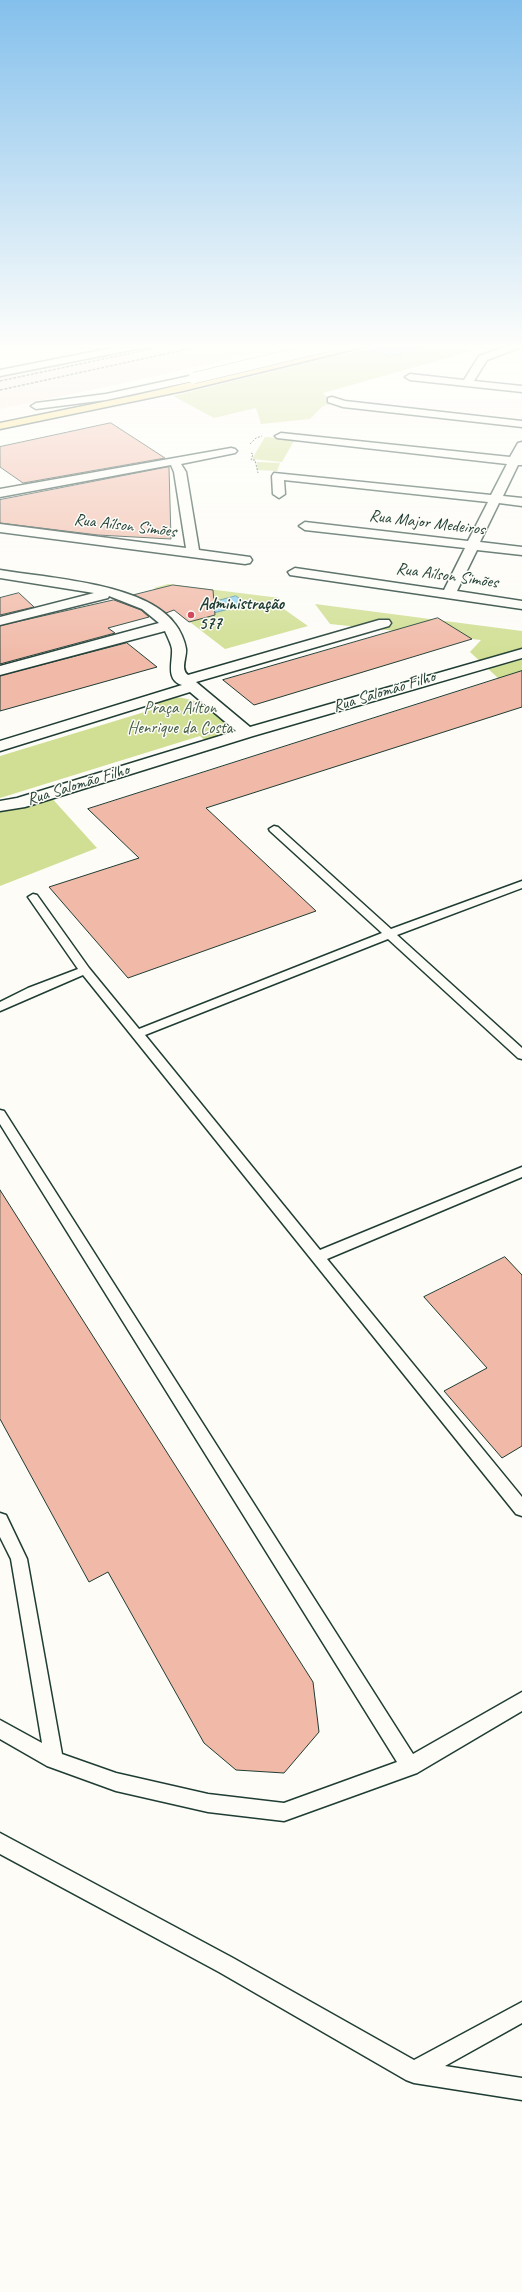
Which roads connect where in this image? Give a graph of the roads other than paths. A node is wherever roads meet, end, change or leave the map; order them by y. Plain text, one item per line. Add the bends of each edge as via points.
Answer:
1 (231, 451) road end
2 (417, 451) edge
3 (521, 451) edge
4 (174, 461) junction
5 (518, 462) edge
6 (2, 491) edge
7 (279, 494) dead end
8 (496, 500) junction
9 (522, 502) edge
10 (305, 526) dead end
11 (0, 528) edge
12 (475, 545) junction
13 (522, 551) edge
14 (193, 553) junction
15 (245, 560) dead end
16 (295, 572) dead end
17 (1, 575) edge
18 (112, 592) junction
19 (448, 595) junction
20 (522, 605) edge
21 (0, 621) edge
22 (384, 623) dead end
23 (169, 625) junction
24 (522, 653) edge
25 (0, 671) edge
26 (187, 684) junction
27 (247, 733) junction
28 (0, 746) edge
29 (0, 806) edge
30 (274, 829) dead end
31 (522, 884) edge
32 (34, 897) dead end
33 (389, 934) junction
34 (85, 970) junction
35 (0, 1007) edge
36 (137, 1034) junction
37 (522, 1056) edge
38 (0, 1114) edge
39 (522, 1172) edge
40 (318, 1257) junction
41 (522, 1509) edge
42 (0, 1520) edge
43 (522, 1701) edge
44 (0, 1729) edge
45 (54, 1760) junction
46 (410, 1766) junction
47 (0, 1843) edge
48 (522, 2012) edge
49 (414, 2072) junction
50 (522, 2089) edge

1 - 4 street
2 - 5 street
3 - 5 street
4 - 6 street
4 - 14 street via 180,472
5 - 8 street
7 - 8 street via 278,476
8 - 9 street
8 - 12 street
10 - 12 street, Rua Major Medeiros
11 - 14 street, Rua Aílson Simões
12 - 13 street, Rua Major Medeiros
12 - 19 street
14 - 15 street, Rua Aílson Simões
16 - 19 street, Rua Aílson Simões
17 - 18 street
18 - 21 street
18 - 23 street via 147,606
19 - 20 street, Rua Aílson Simões
22 - 26 street
23 - 25 street
23 - 26 street via 179,649 177,669
24 - 27 street, Rua Salomão Filho
26 - 27 street
26 - 28 street
27 - 29 street, Rua Salomão Filho via 19,803
30 - 33 lane
31 - 33 lane
32 - 34 lane
33 - 36 lane
33 - 37 lane
34 - 35 lane
34 - 36 lane
36 - 40 lane
38 - 46 lane
39 - 40 lane
40 - 41 lane
42 - 45 lane via 19,1559
43 - 46 lane
44 - 45 lane
45 - 46 lane via 116,1782 208,1803 284,1812
47 - 49 lane via 226,1965
48 - 49 lane
49 - 50 lane

